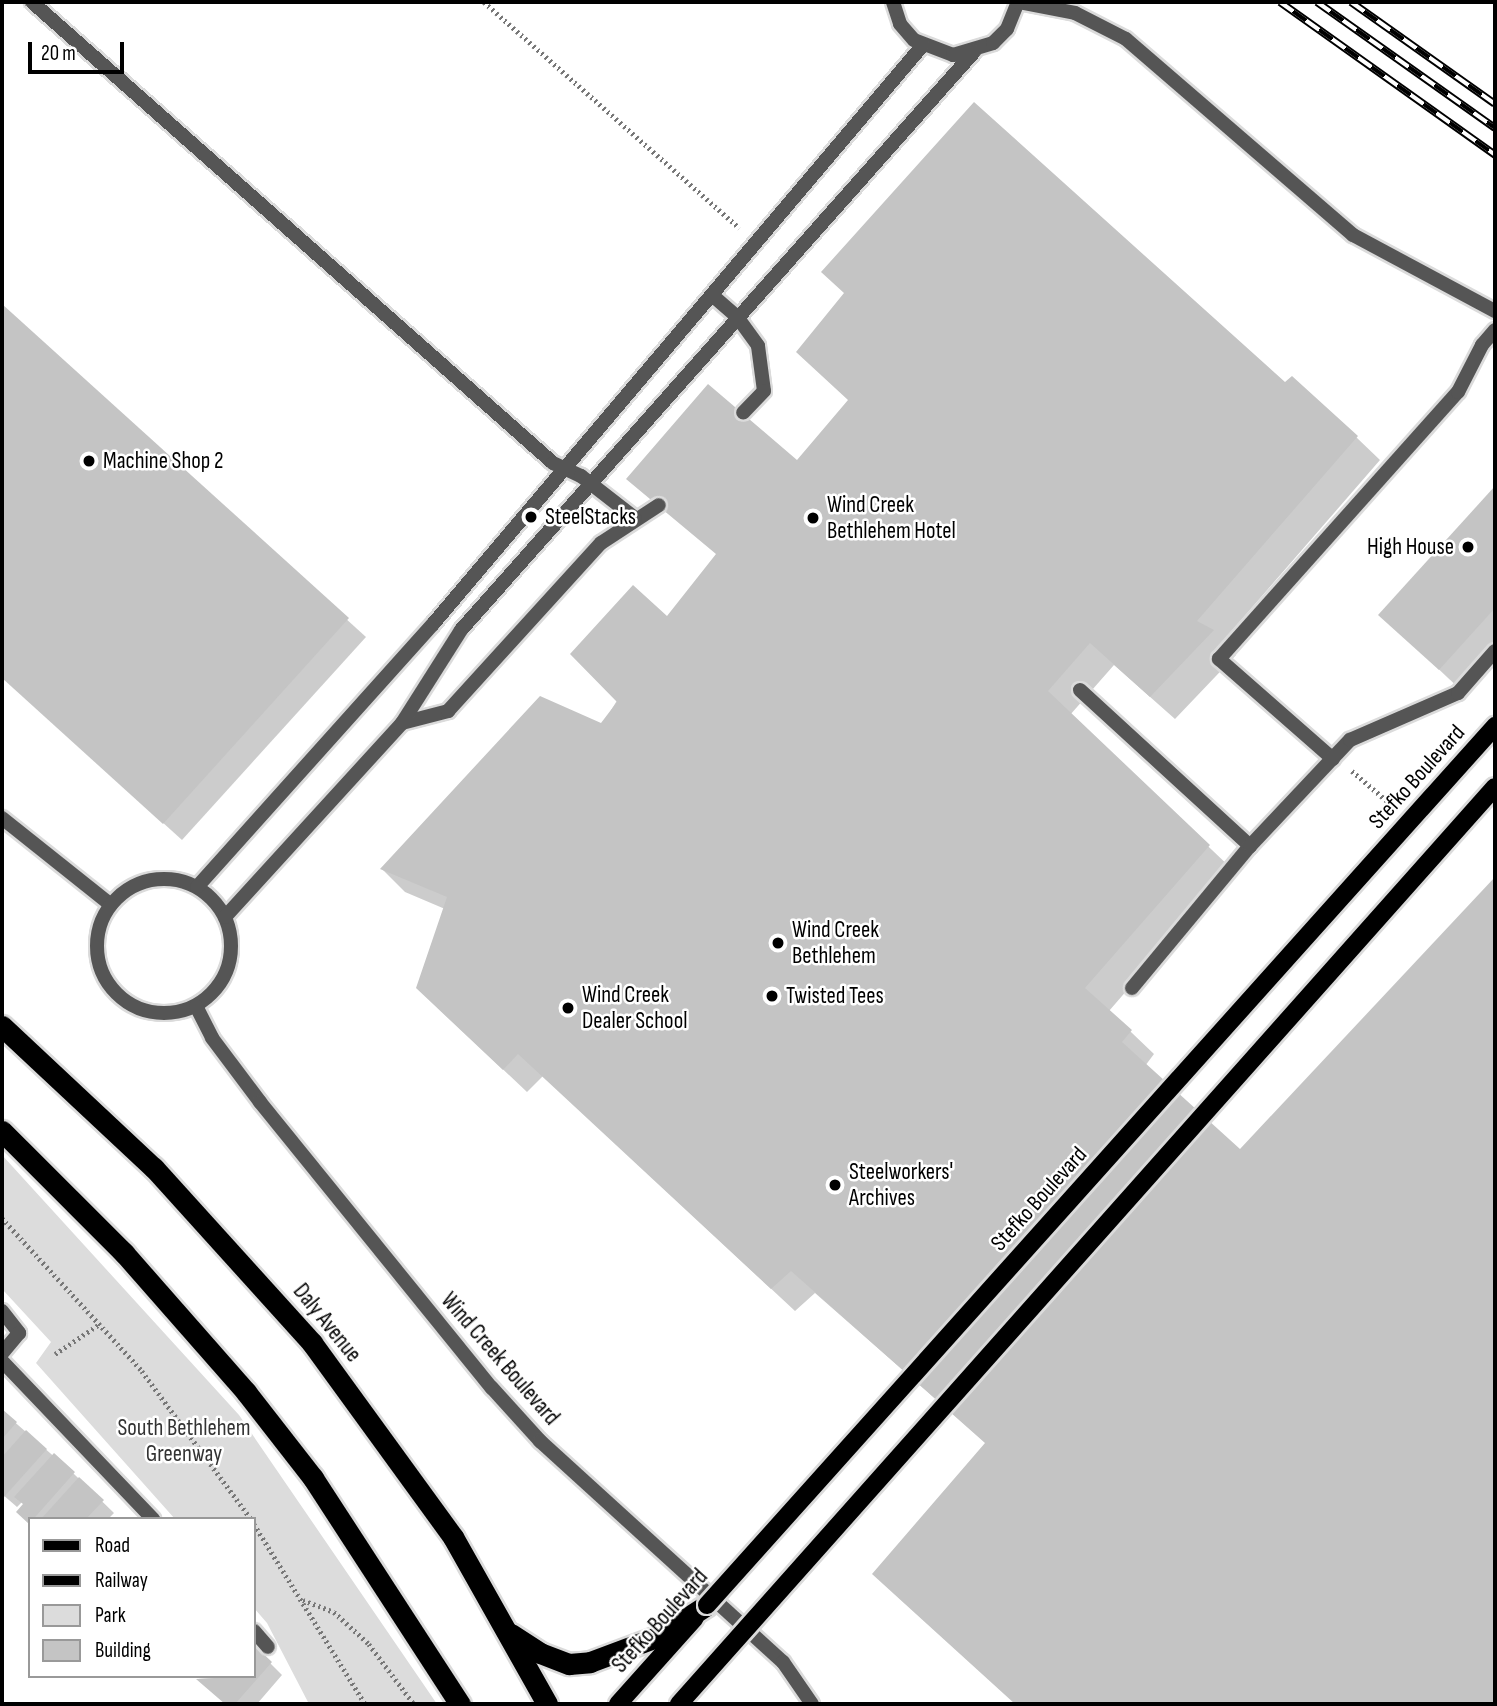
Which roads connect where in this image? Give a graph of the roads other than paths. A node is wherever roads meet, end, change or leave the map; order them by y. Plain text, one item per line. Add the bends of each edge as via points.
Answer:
1 (32, 2) edge
2 (893, 2) edge
3 (1018, 2) edge
4 (923, 45) junction
5 (974, 52) junction
6 (712, 295) junction
7 (1495, 311) edge
8 (738, 318) junction
9 (1495, 330) edge
10 (743, 413) dead end
11 (564, 468) junction
12 (591, 484) junction
13 (659, 505) dead end
14 (635, 518) junction
15 (1495, 651) edge
16 (1080, 690) dead end
17 (402, 723) junction
18 (1495, 726) edge
19 (1332, 760) junction
20 (1495, 787) edge
21 (2, 818) edge
22 (1250, 846) junction
23 (197, 887) junction
24 (111, 905) junction
25 (225, 918) junction
26 (1132, 988) dead end
27 (196, 1006) junction
28 (2, 1026) edge
29 (2, 1131) edge
30 (2, 1311) edge
31 (2, 1353) edge
32 (2, 1361) edge
33 (151, 1517) edge
34 (708, 1605) junction
35 (506, 1631) junction
36 (256, 1633) edge
37 (268, 1647) dead end
38 (619, 1703) edge
39 (460, 1704) edge
40 (547, 1704) edge
41 (679, 1704) edge
42 (812, 1704) edge

1 - 11 street via 338,276
2 - 4 street via 900,24
3 - 5 street via 1007,29
3 - 7 street via 1075,13 1126,39 1353,234
4 - 5 street via 953,55
4 - 6 street
5 - 8 street
6 - 8 street
6 - 11 street
8 - 10 street via 758,346 764,391
8 - 12 street
9 - 19 street via 1482,345 1458,393 1219,659
11 - 12 street
11 - 23 street via 433,624
12 - 14 street
12 - 17 street via 461,630
13 - 14 street
14 - 17 street via 601,543 448,711
15 - 19 street via 1458,693 1350,740
16 - 22 street
17 - 25 street
18 - 34 main road, Stefko Boulevard, bridge
19 - 22 street
20 - 41 main road, bridge
21 - 24 street
22 - 26 street
23 - 24 street via 160,879 124,892
23 - 25 street
24 - 27 street via 101,923 99,962 120,996 156,1013
25 - 27 street via 231,937 224,977
27 - 42 street, Wind Creek Boulevard via 212,1038 260,1102 492,1388 540,1441 783,1662
28 - 35 highway, Daly Avenue via 154,1168 312,1343 453,1537
29 - 39 highway via 124,1253 246,1392 328,1499
30 - 31 street via 19,1333
32 - 33 street
34 - 35 highway via 657,1637 590,1662 569,1664 540,1653
34 - 38 main road, Stefko Boulevard
35 - 40 highway, Daly Avenue
36 - 37 street

